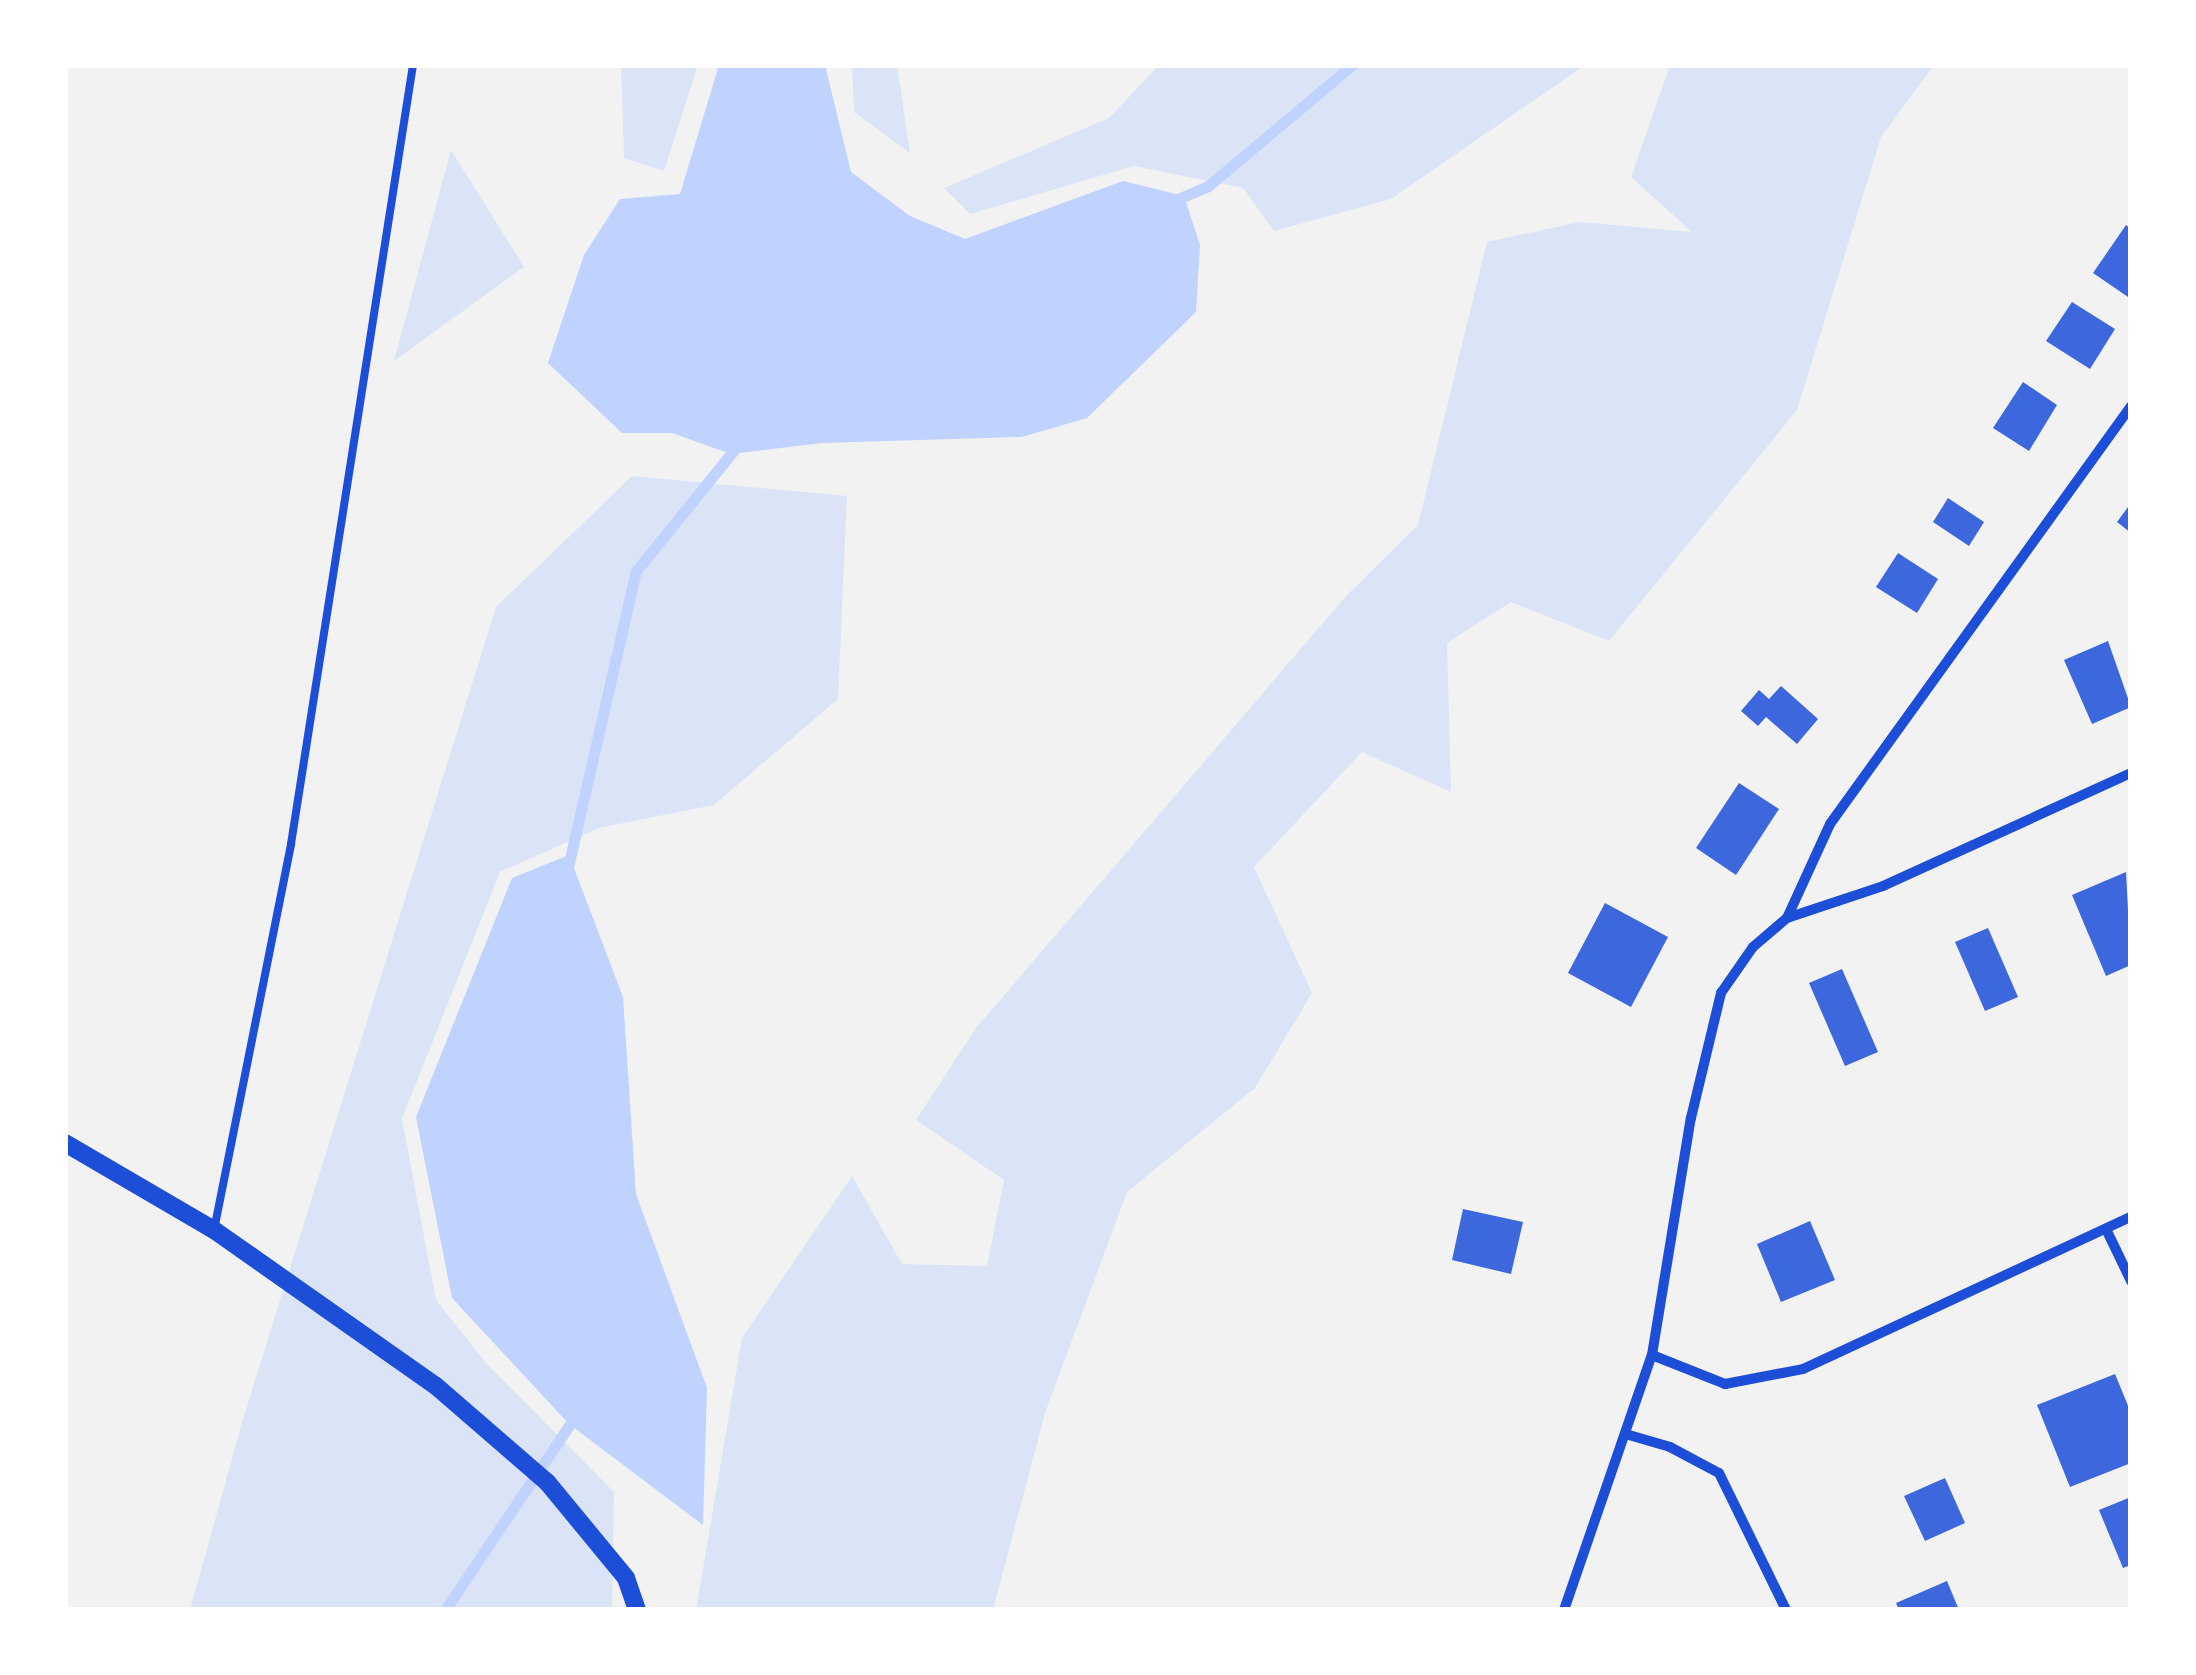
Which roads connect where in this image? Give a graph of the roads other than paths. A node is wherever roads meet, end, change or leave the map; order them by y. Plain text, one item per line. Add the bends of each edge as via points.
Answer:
1 (413, 65) edge
2 (2131, 406) edge
3 (2131, 773) edge
4 (1787, 918) junction
5 (65, 1143) edge
6 (2131, 1217) edge
7 (2106, 1229) junction
8 (214, 1230) junction
9 (2131, 1280) edge
10 (1652, 1355) junction
11 (1630, 1435) junction
12 (637, 1610) edge
13 (1564, 1610) edge
14 (1786, 1610) edge

1 - 8 lane via 291,844
2 - 4 street via 1830,824
3 - 4 street via 1883,886
4 - 10 street via 1753,947 1721,994 1691,1118
5 - 8 street
6 - 7 street
7 - 9 street
7 - 10 street via 1803,1369 1726,1384
8 - 12 street via 436,1386 547,1482 626,1578
10 - 11 street
11 - 13 street
11 - 14 street via 1719,1473

